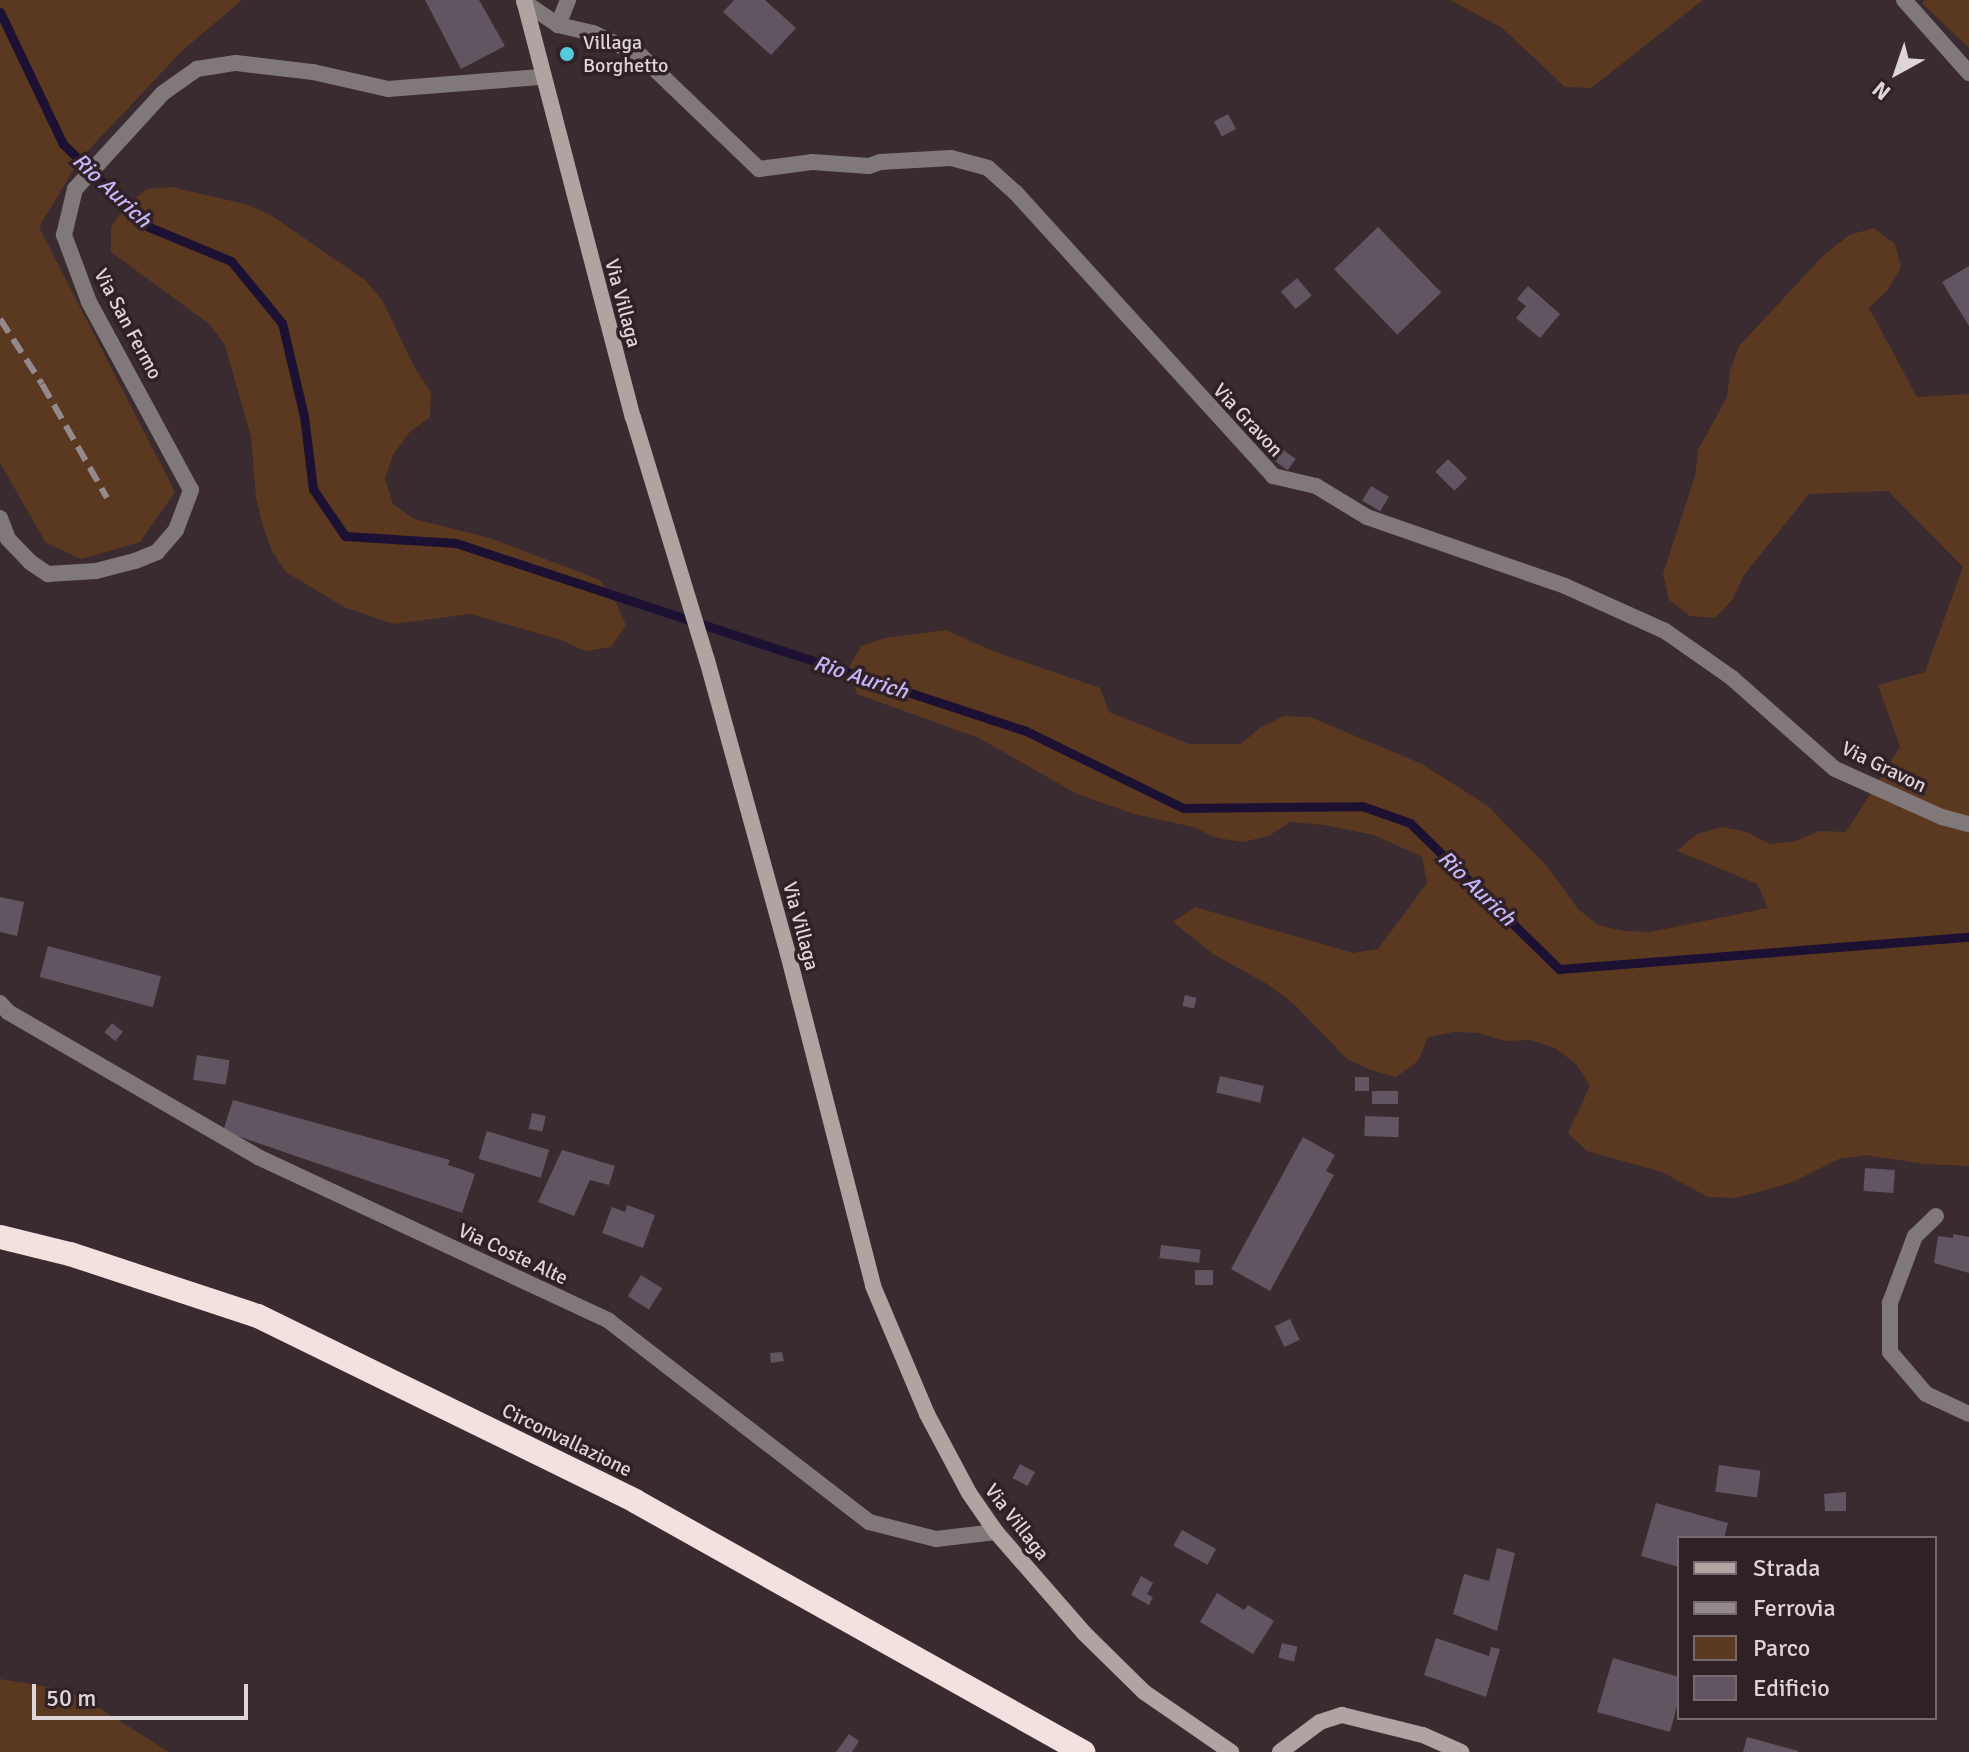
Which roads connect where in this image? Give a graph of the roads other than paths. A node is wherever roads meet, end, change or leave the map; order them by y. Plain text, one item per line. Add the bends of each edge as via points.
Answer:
1 (568, 0) edge
2 (1904, 0) edge
3 (524, 1) edge
4 (558, 25) junction
5 (1969, 73) edge
6 (541, 77) junction
7 (0, 518) edge
8 (1969, 824) edge
9 (0, 1003) edge
10 (1936, 1216) dead end
11 (0, 1237) edge
12 (1969, 1414) edge
13 (996, 1532) junction
14 (1083, 1752) edge
15 (1231, 1752) edge
16 (1280, 1752) edge
17 (1461, 1752) edge

1 - 4 street
2 - 5 street
3 - 4 street, Via Gravon
3 - 6 street, Via Villaga
4 - 8 street, Via Gravon via 593,33 640,55 759,169 951,158 988,168 1273,476 1316,486 1367,517 1565,586 1665,631 1732,678 1835,769
6 - 7 street, Via San Fermo via 388,89 313,72 236,63 197,69 163,93 75,189 64,235 89,302 191,490 176,530 157,552 96,571 48,574 8,539
6 - 13 street, Via Villaga via 788,954 873,1286 927,1414
9 - 13 street, Via Coste Alte via 258,1157 609,1321 869,1522 936,1539
10 - 12 street via 1915,1236 1890,1303 1890,1352 1926,1394
11 - 14 highway, Circonvallazione via 70,1254 258,1316 635,1501
13 - 15 street, Via Villaga via 1144,1692
16 - 17 street via 1320,1722 1342,1715 1423,1735

